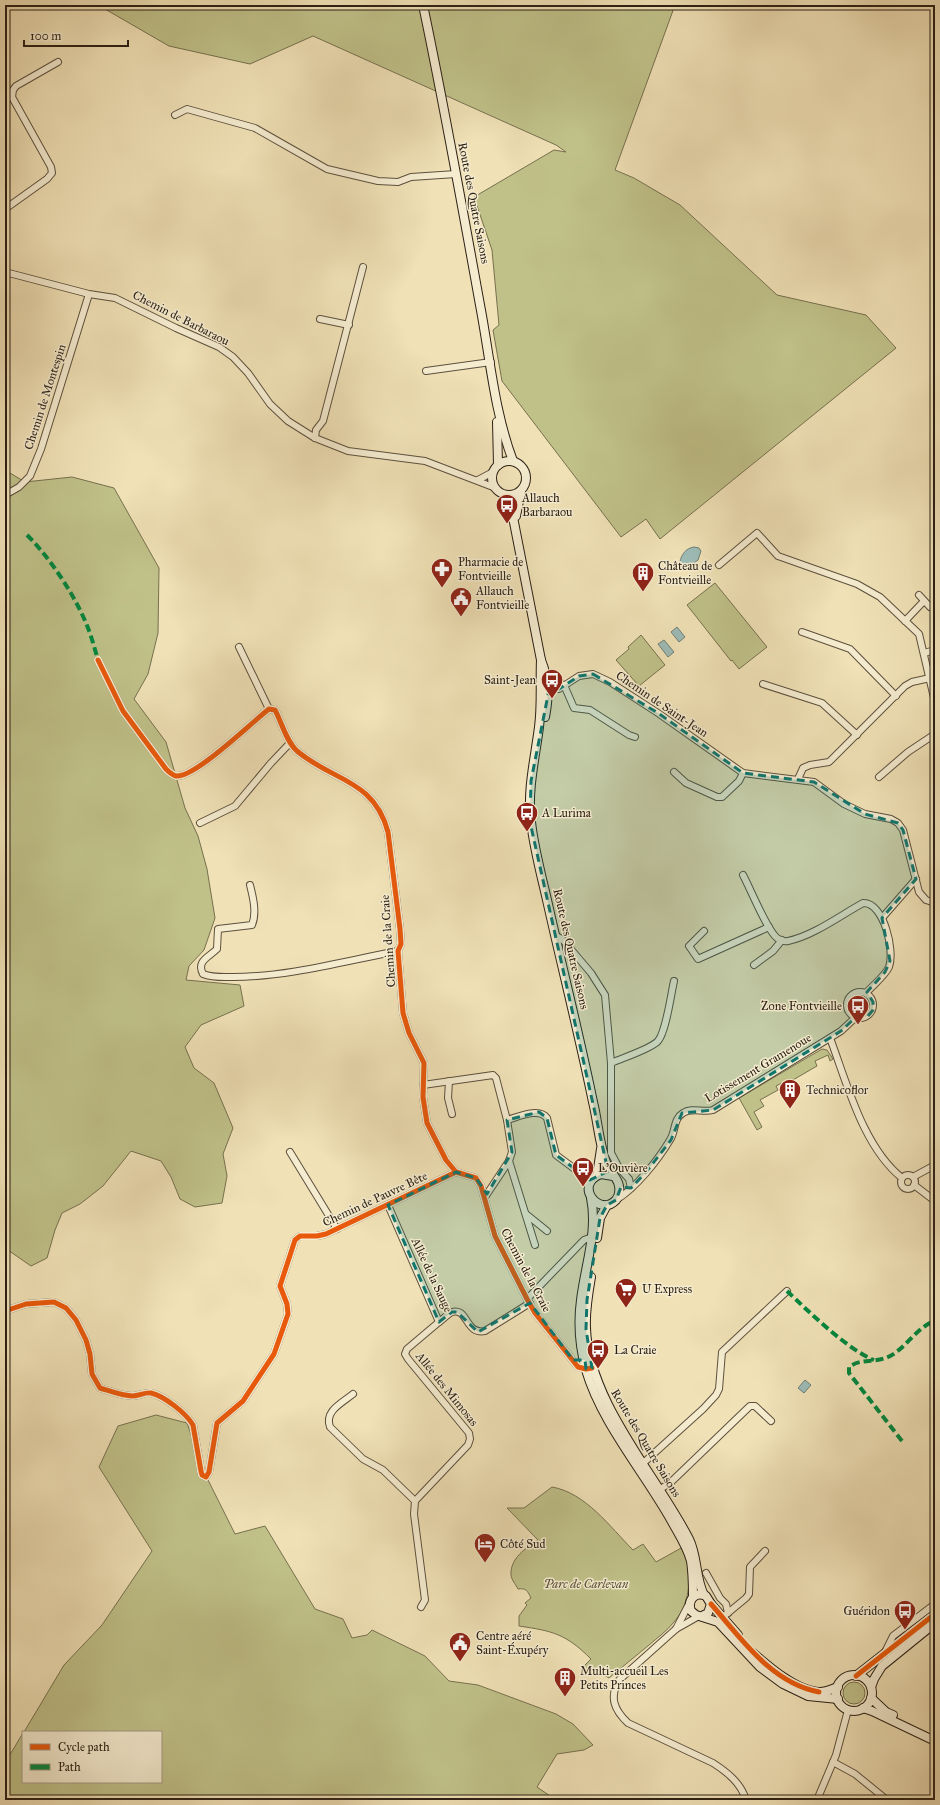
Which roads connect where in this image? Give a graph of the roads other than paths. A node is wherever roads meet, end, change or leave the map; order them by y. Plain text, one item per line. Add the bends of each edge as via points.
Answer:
1 (423, 5) edge
2 (58, 62) dead end
3 (175, 115) dead end
4 (456, 174) junction
5 (5, 208) edge
6 (363, 267) dead end
7 (5, 272) edge
8 (89, 294) junction
9 (320, 318) dead end
10 (349, 325) junction
11 (491, 362) junction
12 (426, 371) dead end
13 (497, 406) junction
14 (314, 438) junction
15 (513, 461) junction
16 (495, 468) junction
17 (478, 480) junction
18 (493, 487) junction
19 (521, 491) junction
20 (5, 495) edge
21 (507, 496) junction
22 (516, 525) junction
23 (719, 565) dead end
24 (919, 595) dead end
25 (924, 601) junction
26 (930, 607) dead end
27 (905, 621) junction
28 (802, 632) dead end
29 (239, 647) dead end
30 (935, 650) edge
31 (924, 653) junction
32 (98, 660) dead end
33 (930, 678) junction
34 (763, 684) dead end
35 (564, 685) junction
36 (545, 686) junction
37 (896, 696) junction
38 (935, 702) edge
39 (269, 709) junction
40 (935, 734) edge
41 (857, 735) junction
42 (635, 737) dead end
43 (290, 743) junction
44 (674, 772) dead end
45 (743, 773) junction
46 (879, 777) dead end
47 (798, 779) junction
48 (200, 823) dead end
49 (743, 875) dead end
50 (916, 879) junction
51 (250, 885) dead end
52 (935, 903) edge
53 (882, 918) junction
54 (769, 927) junction
55 (704, 931) dead end
56 (555, 935) junction
57 (782, 940) junction
58 (398, 951) junction
59 (754, 965) dead end
60 (674, 981) dead end
61 (866, 993) junction
62 (856, 1017) junction
63 (830, 1038) junction
64 (611, 1063) junction
65 (449, 1081) junction
66 (423, 1085) junction
67 (452, 1114) dead end
68 (507, 1120) junction
69 (602, 1144) junction
70 (290, 1152) dead end
71 (509, 1161) junction
72 (935, 1165) edge
73 (456, 1172) junction
74 (613, 1176) junction
75 (913, 1177) junction
76 (594, 1178) junction
77 (902, 1178) junction
78 (619, 1185) junction
79 (914, 1185) junction
80 (631, 1188) junction
81 (485, 1197) junction
82 (591, 1198) junction
83 (616, 1200) junction
84 (935, 1201) edge
85 (388, 1205) junction
86 (607, 1205) junction
87 (526, 1214) junction
88 (337, 1229) junction
89 (547, 1231) dead end
90 (592, 1239) junction
91 (535, 1245) dead end
92 (787, 1291) dead end
93 (528, 1301) junction
94 (5, 1311) edge
95 (439, 1322) junction
96 (584, 1358) junction
97 (572, 1360) junction
98 (589, 1368) junction
99 (353, 1394) dead end
100 (771, 1421) dead end
101 (641, 1465) junction
102 (658, 1490) junction
103 (415, 1501) junction
104 (765, 1552) dead end
105 (706, 1573) dead end
106 (704, 1595) junction
107 (691, 1601) junction
108 (711, 1604) junction
109 (935, 1604) edge
110 (421, 1607) dead end
111 (935, 1614) edge
112 (725, 1615) junction
113 (701, 1616) junction
114 (935, 1623) edge
115 (676, 1629) junction
116 (885, 1652) junction
117 (856, 1676) junction
118 (838, 1687) junction
119 (871, 1687) junction
120 (871, 1698) junction
121 (838, 1699) junction
122 (863, 1708) junction
123 (848, 1710) junction
124 (935, 1735) edge
125 (935, 1741) edge
126 (833, 1762) junction
127 (746, 1800) edge
128 (817, 1800) edge
129 (886, 1800) edge

1 - 4 main road, Route des Quatre Saisons
2 - 5 street via 13,90 12,97 52,173
3 - 4 street via 188,109 255,128 328,169 378,181 398,182 411,177
4 - 11 main road, Route des Quatre Saisons
6 - 10 street
7 - 8 street, Chemin de Barbaraou
8 - 14 street, Chemin de Barbaraou via 124,301 219,347 248,373 270,404 288,421
8 - 20 street, Chemin de Montespin via 41,449 30,476 19,487
9 - 10 street
10 - 14 street via 323,421
11 - 12 street
11 - 13 main road, Route des Quatre Saisons
13 - 15 main road, Route des Quatre Saisons via 503,434
13 - 16 main road, Route des Quatre Saisons
14 - 17 street, Chemin de Barbaraou via 355,453 425,461
15 - 16 main road via 507,461
15 - 19 main road, Route des Quatre Saisons via 521,466 526,476
16 - 17 street
16 - 18 main road, Route des Quatre Saisons
17 - 18 street, Chemin de Barbaraou
18 - 21 main road
19 - 21 main road
19 - 22 main road, Route des Quatre Saisons
21 - 22 main road, Route des Quatre Saisons
22 - 36 main road, Route des Quatre Saisons
23 - 27 street via 757,533 778,556 857,584 880,597
24 - 25 street
25 - 26 street
25 - 27 street
27 - 31 street via 919,634
28 - 37 street via 850,649
29 - 39 street
30 - 31 street
31 - 33 street
32 - 39 street via 123,711 166,770 174,776 181,776 206,762
33 - 37 street via 912,682
33 - 38 street
34 - 41 street via 822,703
35 - 36 street, Chemin de Saint-Jean via 559,689
35 - 42 street via 574,708 590,710
35 - 45 street, Chemin de Saint-Jean via 586,674 598,676 658,713
36 - 56 main road, Route des Quatre Saisons via 531,781 530,822
37 - 41 street
39 - 43 street, Chemin de la Craie via 275,710
40 - 46 street via 908,752
41 - 47 street via 829,762 804,768
43 - 48 street via 235,806
43 - 58 street, Chemin de la Craie via 311,761 361,789 371,797 384,818 400,929 401,944
44 - 45 street via 686,784 717,797 722,797 739,781
45 - 47 street
47 - 50 street via 814,782 844,804 865,814 891,819 898,824 903,830
49 - 54 street
50 - 52 street via 921,896
50 - 53 street
51 - 58 street via 254,903 252,925 218,929 216,949 201,963 200,970 203,974 210,977 274,975
53 - 57 street via 871,905 863,903 813,931 787,941
53 - 61 street via 889,941 890,961 885,972
54 - 55 street via 698,959 689,946
54 - 57 street via 775,937
56 - 64 street via 563,940 592,973 605,995
56 - 69 main road, Route des Quatre Saisons
57 - 59 street via 773,951
58 - 66 street, Chemin de la Craie via 403,1014 424,1063
60 - 64 street via 660,1040
61 - 62 street, Lotissement Gramenoue via 872,998 873,1010 868,1016
61 - 62 street via 858,992 848,1000 847,1008
62 - 63 street, Lotissement Gramenoue
63 - 77 street via 864,1128 876,1151
63 - 80 street, Lotissement Gramenoue via 713,1110 687,1110 682,1113 670,1140
64 - 80 street via 611,1152 619,1168 629,1179
65 - 66 street
65 - 67 street via 448,1098
65 - 68 street via 493,1075
66 - 73 street, Chemin de la Craie via 427,1123 446,1160
68 - 71 street via 512,1147
68 - 76 street via 539,1112 544,1114 556,1155
69 - 74 main road, Route des Quatre Saisons
69 - 76 main road, Route des Quatre Saisons
70 - 88 street
71 - 81 street
71 - 87 street
72 - 75 street
73 - 81 street, Chemin de la Craie via 476,1178
73 - 85 street, Chemin de Pauvre Bête
74 - 76 main road via 605,1174
74 - 78 main road, Route des Quatre Saisons
75 - 77 street via 906,1175
75 - 79 street
76 - 82 main road, Route des Quatre Saisons via 588,1189
77 - 79 street via 901,1184 904,1188
78 - 80 street
78 - 83 main road
79 - 84 street
80 - 83 street, Lotissement Gramenoue
81 - 93 street, Chemin de la Craie via 496,1236
82 - 86 main road via 598,1204
82 - 90 main road, Route des Quatre Saisons via 594,1217
83 - 86 main road
85 - 88 street, Chemin de Pauvre Bête
85 - 95 street, Allée de la Sauge
86 - 98 main road, Route des Quatre Saisons via 600,1218 587,1300
87 - 89 street
87 - 91 street
88 - 94 street, Chemin de Pauvre Bête via 317,1236 300,1236 294,1242 280,1286 288,1314 274,1354 243,1401 217,1423 206,1477 202,1475 193,1425 172,1404 154,1394 132,1396 100,1388 92,1374 86,1340 76,1320 66,1308 54,1302 26,1304
90 - 93 street via 584,1240
90 - 96 main road, Route des Quatre Saisons via 580,1312
92 - 101 street via 722,1352 720,1382 716,1395
93 - 95 street, Allée de la Sauge via 485,1331 472,1330 463,1315 457,1312 452,1312
93 - 97 street, Chemin de la Craie
95 - 103 street, Allée des Mimosas via 407,1349 405,1354 469,1432 470,1439 468,1445
96 - 97 street
96 - 98 main road, Route des Quatre Saisons
97 - 98 street, Chemin de la Craie via 578,1367
98 - 101 main road, Route des Quatre Saisons via 598,1401
99 - 103 street via 330,1412 330,1427 363,1459 383,1470
100 - 102 street via 755,1406 750,1406 670,1483
101 - 102 main road, Route des Quatre Saisons
102 - 106 main road, Route des Quatre Saisons via 693,1549
102 - 107 main road, Route des Quatre Saisons via 688,1551 692,1574
103 - 110 street via 414,1514 425,1600
104 - 112 street via 750,1567 750,1589 746,1598
105 - 112 street via 726,1604
106 - 107 main road via 698,1594
106 - 108 main road via 709,1598
107 - 113 main road via 691,1611
107 - 115 street
108 - 112 main road
108 - 113 main road via 710,1610
109 - 116 street via 893,1636
111 - 116 main road
112 - 118 main road via 751,1651 786,1678 801,1687 819,1692 827,1692
113 - 115 street
113 - 121 main road via 718,1622 760,1667 783,1684 808,1696
114 - 119 main road via 882,1666
115 - 127 street via 619,1680 614,1691 614,1705 619,1715 628,1723 713,1763 738,1784
116 - 117 main road
117 - 118 main road via 845,1678
117 - 119 main road via 865,1680
118 - 121 main road
119 - 120 main road
120 - 122 main road
120 - 124 main road via 886,1712
121 - 123 main road
122 - 123 main road
122 - 125 main road
123 - 126 street
126 - 128 street
126 - 129 street via 854,1774

